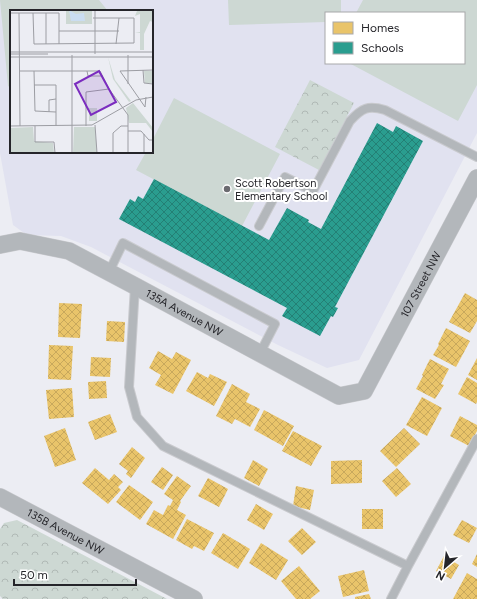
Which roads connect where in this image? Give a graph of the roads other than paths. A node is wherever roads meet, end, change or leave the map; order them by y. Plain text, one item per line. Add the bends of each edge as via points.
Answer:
1 (477, 157) edge
2 (477, 178) edge
3 (259, 226) dead end
4 (0, 245) edge
5 (109, 272) junction
6 (135, 286) junction
7 (260, 353) junction
8 (364, 391) joint
9 (477, 439) edge
10 (0, 498) edge
11 (408, 566) junction
12 (194, 599) edge
13 (392, 599) edge

1 - 3 lane via 385,110 374,107 364,109 350,121 313,191 285,176
2 - 8 street, 107 Street NW
4 - 5 street, 135A Avenue NW via 20,241 69,251
5 - 6 street, 135A Avenue NW
5 - 7 lane via 123,243 268,320 275,324
6 - 7 street, 135A Avenue NW
6 - 11 lane via 129,387 137,417 163,446
7 - 8 street, 135A Avenue NW via 339,396
9 - 11 lane
10 - 12 street, 135B Avenue NW
11 - 13 lane

